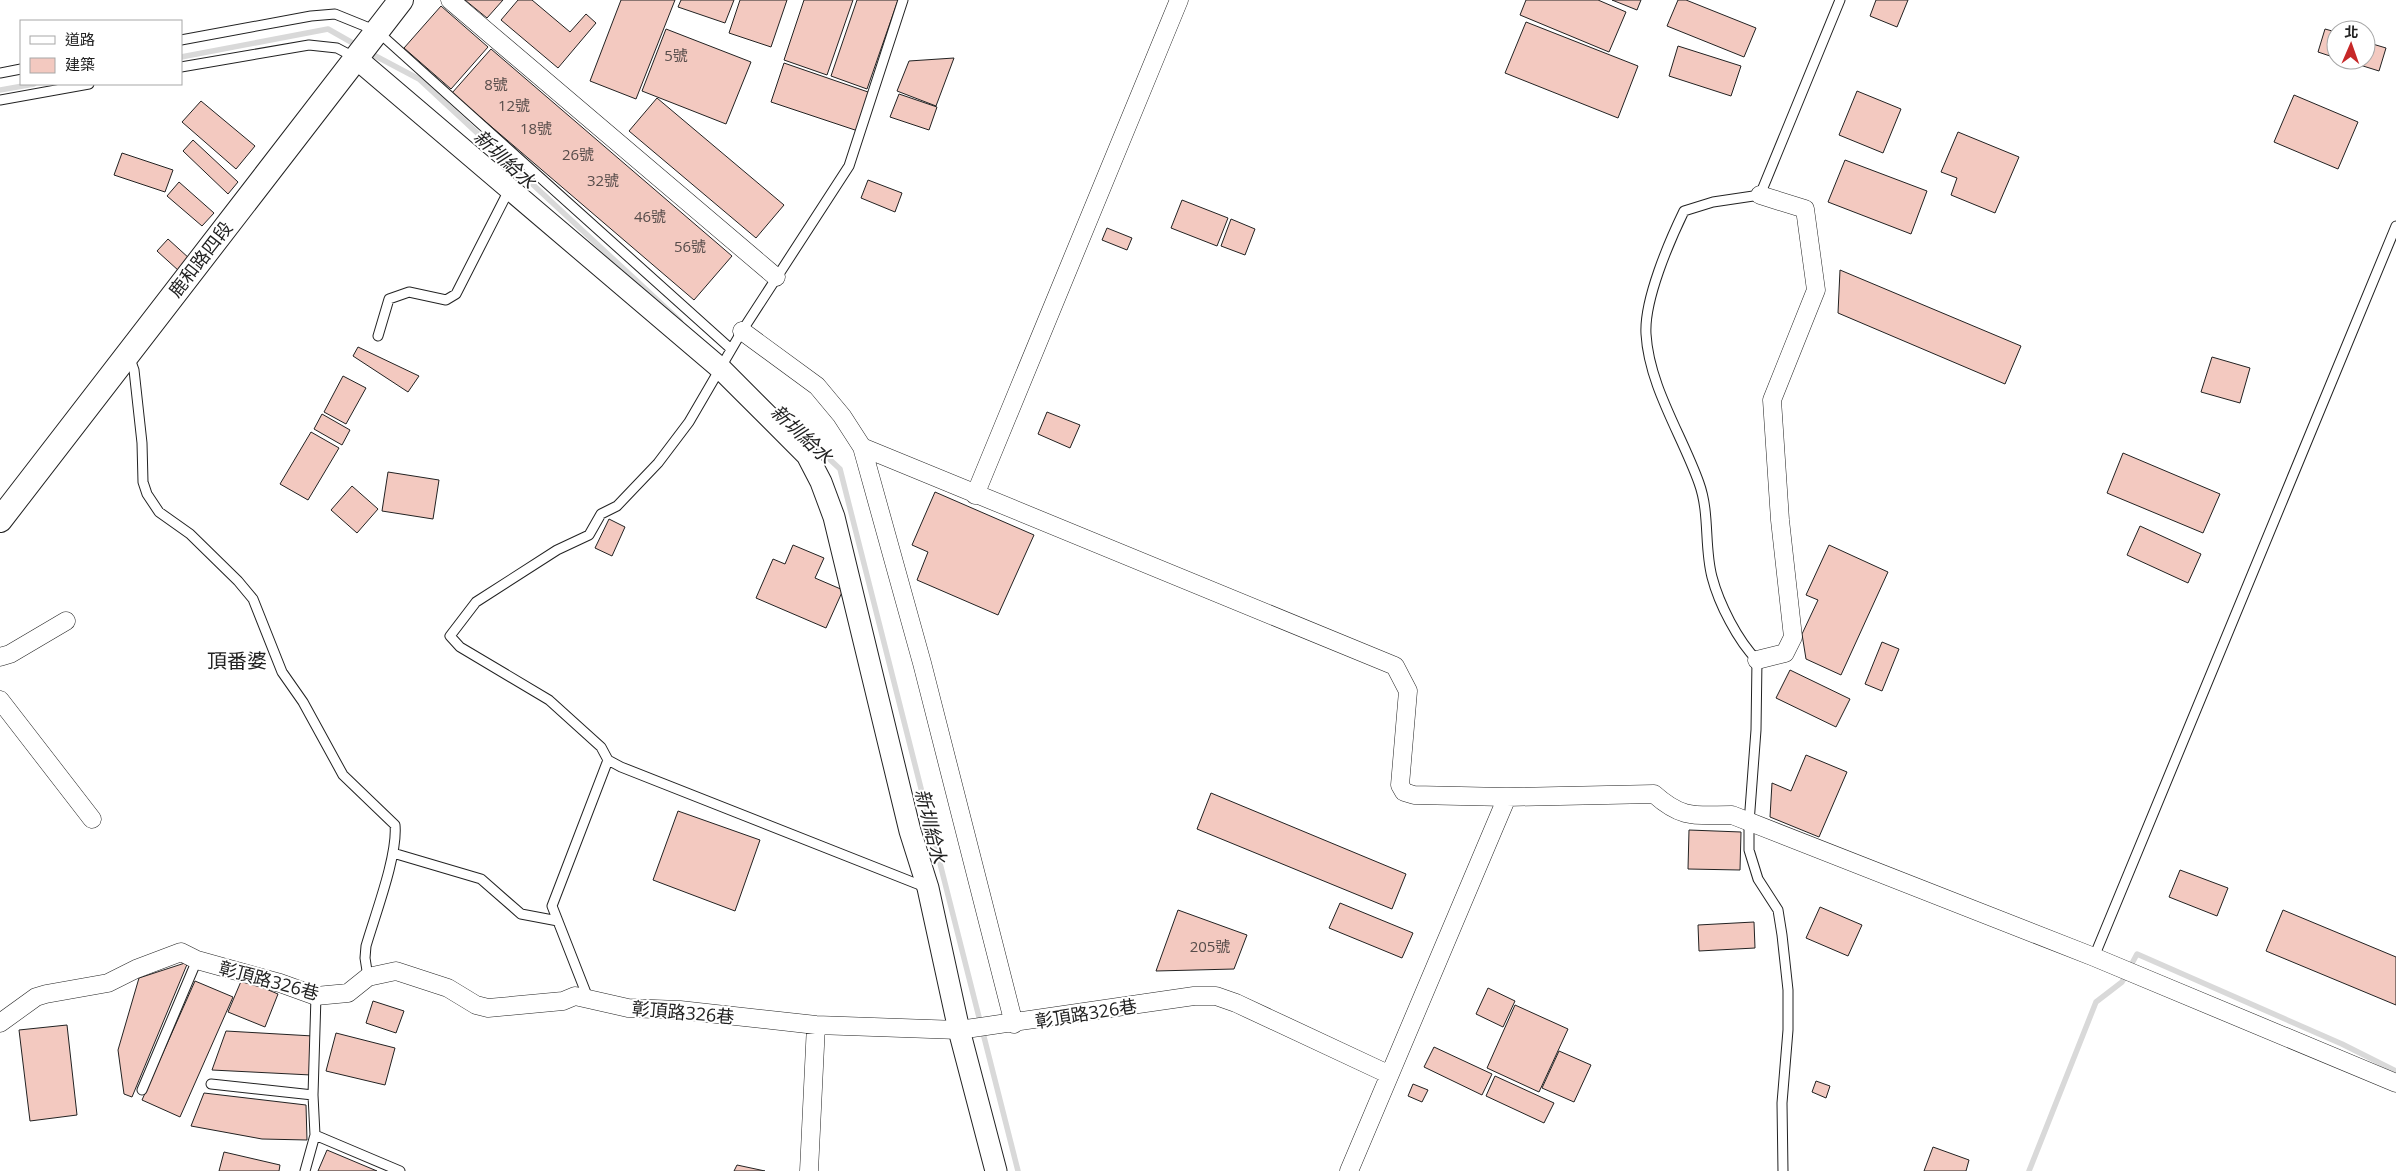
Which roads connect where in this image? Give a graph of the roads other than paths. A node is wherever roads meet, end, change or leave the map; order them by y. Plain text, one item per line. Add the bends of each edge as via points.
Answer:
1 (401, 0) edge
2 (450, 0) edge
3 (903, 0) edge
4 (1179, 0) edge
5 (1840, 0) edge
6 (377, 31) junction
7 (182, 40) edge
8 (357, 59) junction
9 (182, 66) edge
10 (20, 69) edge
11 (0, 73) edge
12 (83, 85) edge
13 (0, 100) edge
14 (510, 188) junction
15 (1760, 195) junction
16 (2396, 226) edge
17 (776, 277) junction
18 (742, 331) junction
19 (378, 336) dead end
20 (731, 349) junction
21 (128, 352) junction
22 (720, 368) junction
23 (862, 447) junction
24 (975, 495) junction
25 (0, 520) edge
26 (66, 621) dead end
27 (0, 657) edge
28 (1757, 660) junction
29 (0, 700) edge
30 (608, 760) junction
31 (1507, 796) junction
32 (92, 819) dead end
33 (1749, 823) junction
34 (393, 853) junction
35 (928, 888) junction
36 (558, 921) junction
37 (2094, 957) junction
38 (197, 960) junction
39 (368, 977) junction
40 (316, 996) junction
41 (588, 999) junction
42 (0, 1023) edge
43 (1014, 1024) junction
44 (816, 1025) junction
45 (965, 1030) junction
46 (1388, 1074) junction
47 (2396, 1083) edge
48 (211, 1084) dead end
49 (142, 1090) dead end
50 (312, 1095) junction
51 (315, 1135) junction
52 (305, 1171) edge
53 (400, 1171) edge
54 (809, 1171) edge
55 (996, 1171) edge
56 (1349, 1171) edge
57 (1784, 1171) edge

1 - 6 main road, 鹿和路四段
2 - 17 street
3 - 17 lane via 849,166
4 - 24 street
5 - 15 lane
6 - 7 lane via 335,14
6 - 8 main road, 鹿和路四段
6 - 20 lane
8 - 9 lane via 337,48 309,45
8 - 14 street
8 - 21 main road, 鹿和路四段
10 - 11 lane
12 - 13 lane
14 - 19 lane via 456,294 446,300 409,292 389,299
14 - 22 street
15 - 28 street via 1805,209 1816,290 1772,400 1780,520 1793,637 1785,653
15 - 28 lane via 1713,202 1684,211 1668,244 1648,309 1646,334 1659,390 1700,485 1711,577 1744,647
16 - 37 lane
17 - 18 lane
18 - 20 lane
18 - 23 street via 817,386
20 - 22 lane
21 - 25 main road, 鹿和路四段
21 - 34 lane via 134,370 143,482 148,494 159,512 190,534 253,599 282,672 303,702 343,776 395,825
22 - 30 lane via 690,422 658,463 618,506 601,514 589,535 557,550 476,602 450,636 460,647 549,700 601,746
22 - 35 street via 807,455 821,482 834,517 910,831
23 - 24 street
23 - 43 street via 922,663
24 - 31 street via 1395,666 1408,691 1400,784 1404,792 1414,795
26 - 27 street
28 - 33 lane
29 - 32 street
30 - 35 lane
30 - 36 lane via 552,906
31 - 33 street via 1654,794 1670,808 1686,815 1732,815
31 - 46 street
33 - 37 street
33 - 57 lane via 1749,850 1758,879 1778,910 1788,990 1782,1103
34 - 36 lane via 480,879 521,914
34 - 39 lane via 366,946
35 - 45 street
36 - 41 lane
37 - 47 street
38 - 40 street, 彰頂路326巷 via 280,982
38 - 42 street, 彰頂路326巷 via 181,952 108,984 36,997
38 - 49 lane
39 - 40 street, 彰頂路326巷 via 348,993
39 - 41 street, 彰頂路326巷 via 396,971 448,988 476,1006 488,1008 563,1001 575,996
40 - 50 lane
41 - 44 street, 彰頂路326巷 via 628,1008 680,1010
43 - 45 street, 彰頂路326巷
43 - 46 street, 彰頂路326巷 via 1194,996 1216,996
44 - 45 street, 彰頂路326巷
44 - 54 street
45 - 55 street
46 - 56 street
48 - 50 lane
50 - 51 lane
51 - 52 lane
51 - 53 lane

